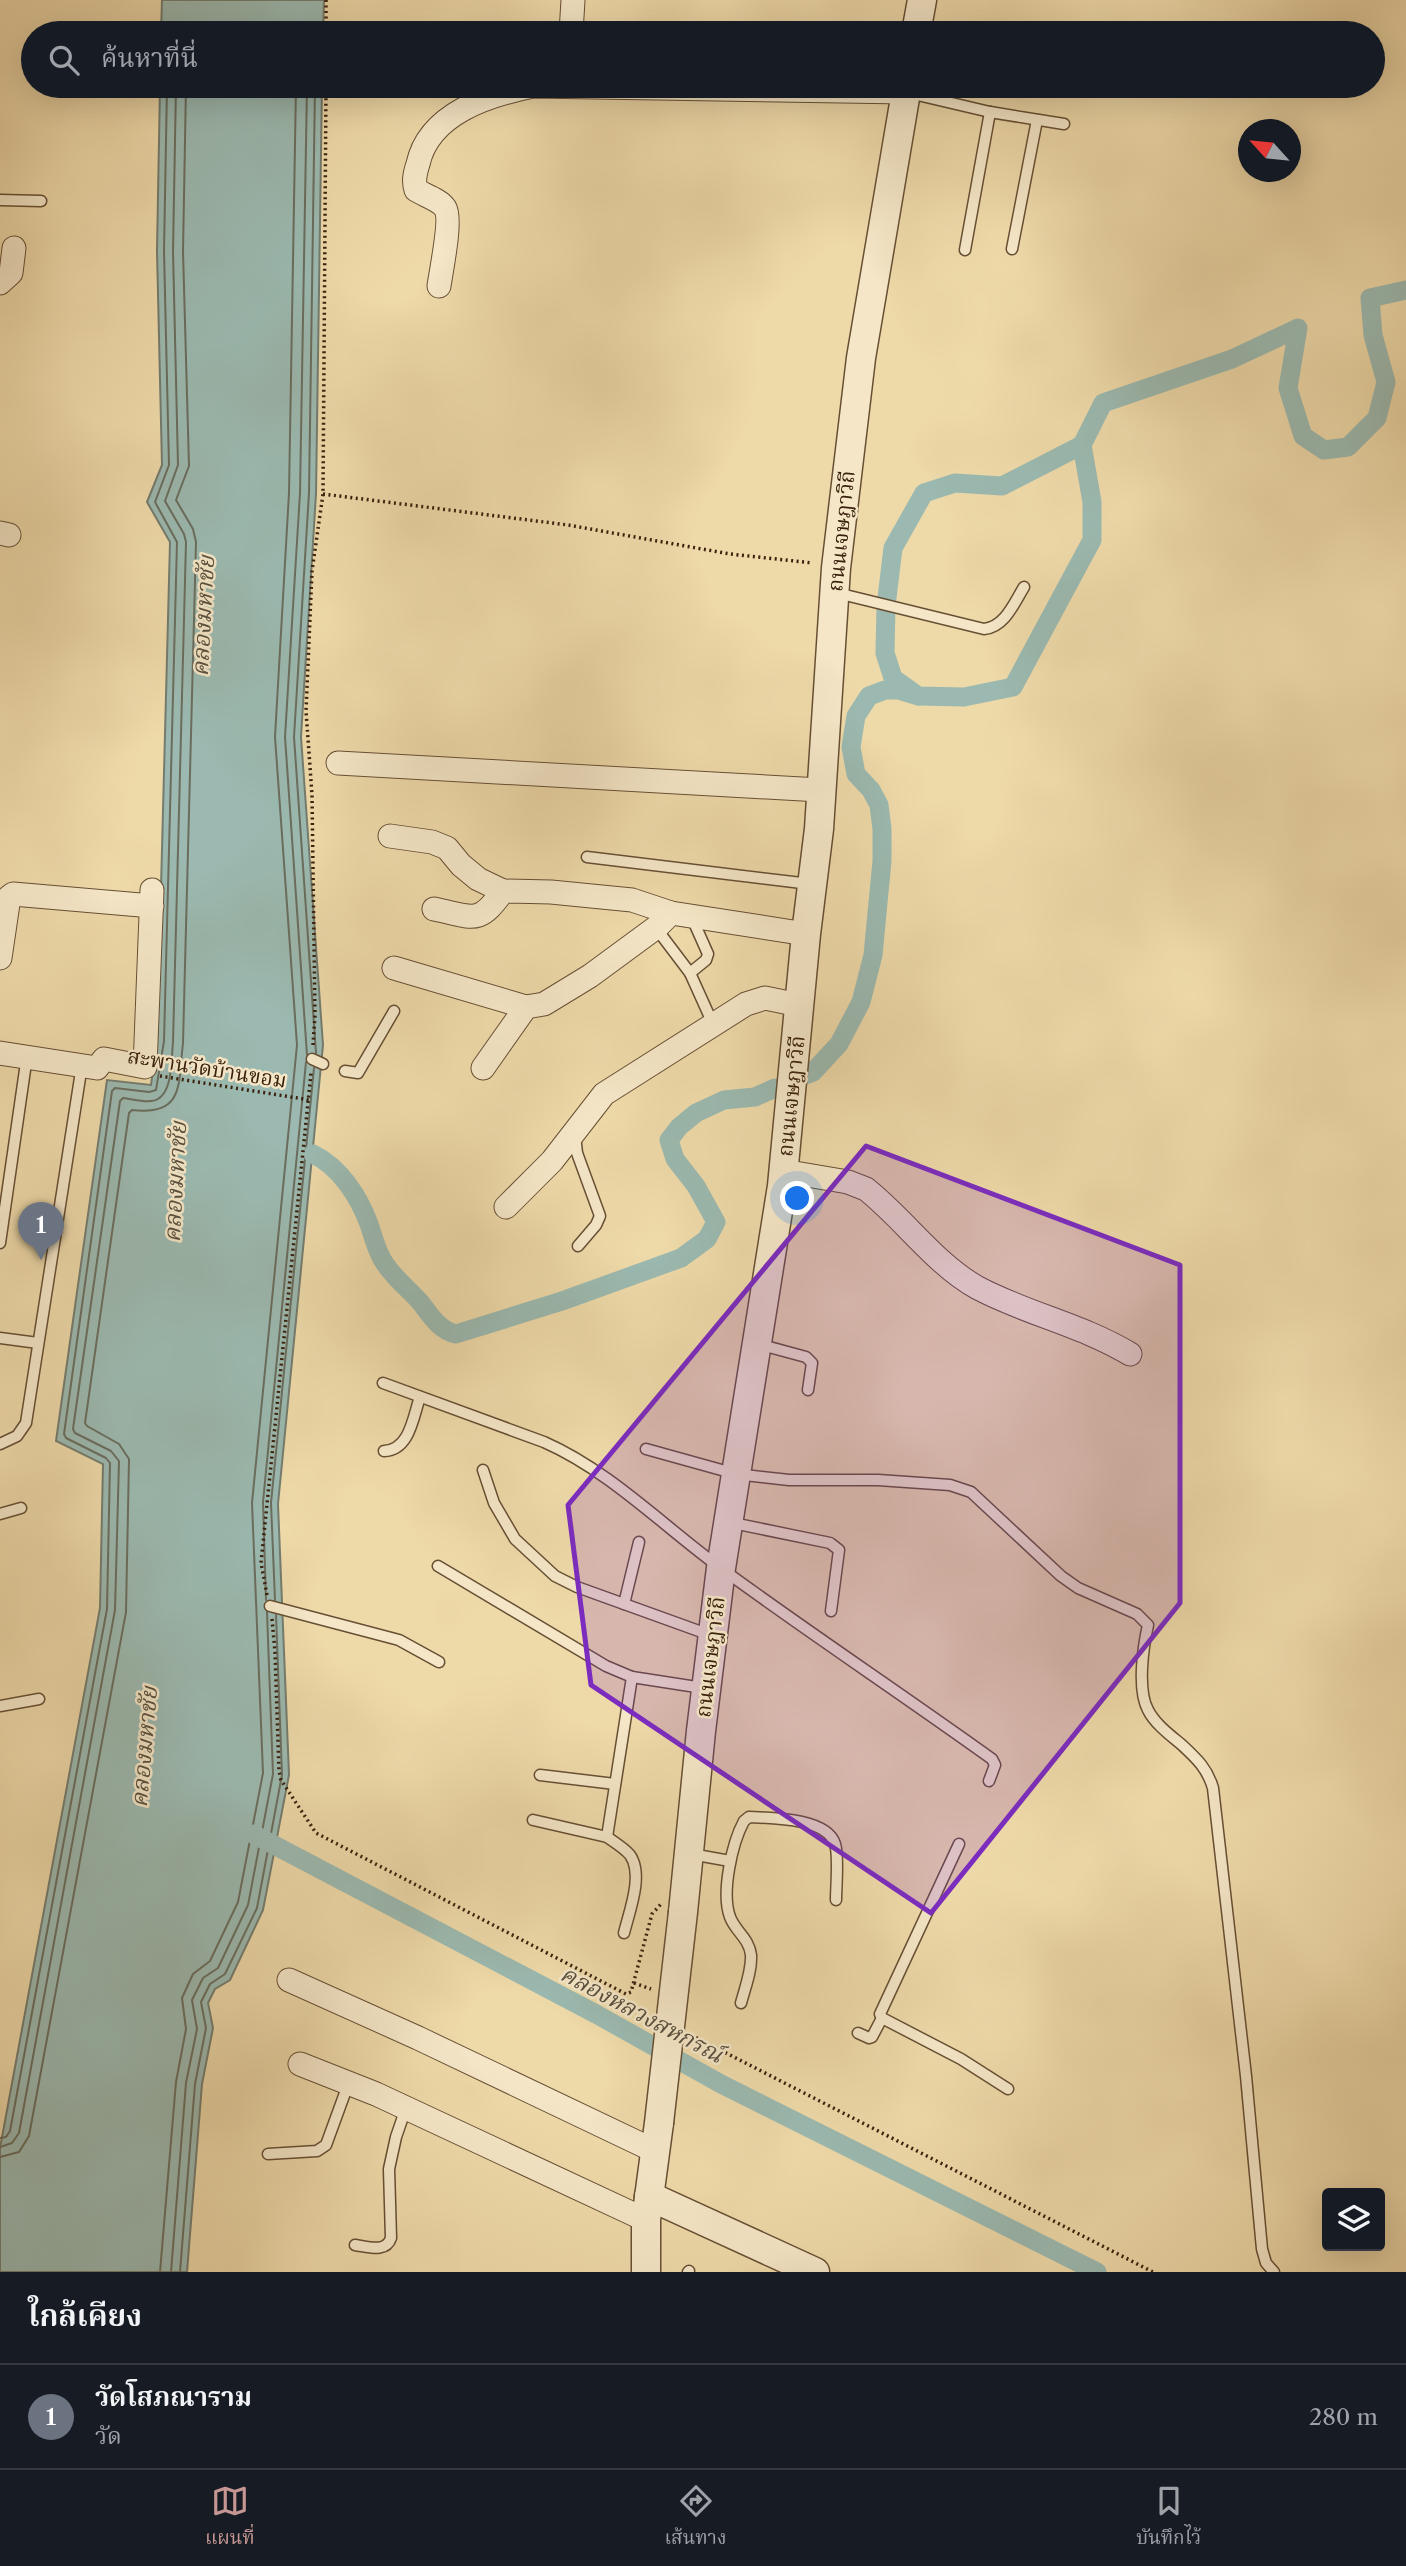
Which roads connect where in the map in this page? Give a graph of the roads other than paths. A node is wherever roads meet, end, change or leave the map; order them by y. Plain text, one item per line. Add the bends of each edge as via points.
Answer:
1 (573, 0) edge
2 (922, 0) edge
3 (572, 21) edge
4 (918, 21) edge
5 (491, 98) edge
6 (904, 98) edge
7 (938, 98) edge
8 (989, 112) junction
9 (1037, 120) junction
10 (1064, 124) dead end
11 (0, 200) edge
12 (41, 201) dead end
13 (13, 248) dead end
14 (1012, 248) dead end
15 (965, 250) dead end
16 (0, 283) edge
17 (439, 286) dead end
18 (835, 580) junction
19 (1024, 587) dead end
20 (338, 763) dead end
21 (820, 790) junction
22 (390, 836) dead end
23 (587, 857) dead end
24 (812, 885) junction
25 (503, 891) junction
26 (434, 909) dead end
27 (681, 915) junction
28 (806, 934) junction
29 (662, 936) dead end
30 (0, 958) edge
31 (394, 968) dead end
32 (690, 973) junction
33 (799, 1005) junction
34 (526, 1007) junction
35 (394, 1011) dead end
36 (713, 1024) junction
37 (0, 1053) edge
38 (27, 1056) junction
39 (82, 1065) junction
40 (484, 1068) dead end
41 (345, 1071) dead end
42 (575, 1132) junction
43 (783, 1171) junction
44 (5, 1178) edge
45 (506, 1207) dead end
46 (0, 1243) edge
47 (578, 1247) dead end
48 (0, 1338) edge
49 (38, 1343) junction
50 (758, 1344) junction
51 (1130, 1354) dead end
52 (383, 1383) dead end
53 (808, 1390) dead end
54 (420, 1397) junction
55 (0, 1444) edge
56 (646, 1450) dead end
57 (384, 1451) dead end
58 (483, 1469) dead end
59 (736, 1474) junction
60 (21, 1508) dead end
61 (0, 1514) edge
62 (729, 1522) junction
63 (639, 1542) dead end
64 (438, 1566) dead end
65 (721, 1568) junction
66 (624, 1604) junction
67 (270, 1606) dead end
68 (831, 1611) dead end
69 (713, 1636) junction
70 (439, 1662) dead end
71 (632, 1677) junction
72 (706, 1689) junction
73 (39, 1699) dead end
74 (0, 1706) edge
75 (540, 1774) dead end
76 (989, 1782) dead end
77 (615, 1784) junction
78 (533, 1820) dead end
79 (607, 1837) junction
80 (959, 1844) dead end
81 (689, 1854) junction
82 (730, 1861) junction
83 (836, 1900) dead end
84 (624, 1933) dead end
85 (289, 1980) dead end
86 (741, 2003) dead end
87 (882, 2018) junction
88 (858, 2033) dead end
89 (300, 2064) dead end
90 (349, 2082) junction
91 (1008, 2089) dead end
92 (406, 2108) junction
93 (655, 2151) junction
94 (268, 2154) dead end
95 (648, 2208) junction
96 (355, 2245) dead end
97 (646, 2272) edge
98 (815, 2272) edge
99 (1274, 2272) edge

1 - 3 street
2 - 4 street
5 - 17 street via 439,125 420,155 416,190 447,211
6 - 18 street, ถนนเจษฎาวิถี via 861,358
7 - 8 lane
8 - 9 lane
8 - 15 lane
9 - 10 lane
9 - 14 lane
11 - 12 lane
13 - 16 street via 11,273
18 - 19 lane via 984,629 1003,620
18 - 21 street, ถนนเจษฎาวิถี
20 - 21 street
21 - 24 street, ถนนเจษฎาวิถี
22 - 25 street via 447,848 478,879
23 - 24 lane
24 - 28 street, ถนนเจษฎาวิถี
25 - 26 street via 482,916
25 - 27 street via 632,901
27 - 28 street
27 - 32 lane via 708,954
27 - 34 street via 544,1004
28 - 33 street, ถนนเจษฎาวิถี
29 - 32 lane
30 - 39 street via 13,894 152,898 146,1064 104,1059 97,1068
31 - 34 street
32 - 36 lane
33 - 36 street via 765,998
33 - 43 street, ถนนเจษฎาวิถี
34 - 40 street
35 - 41 lane via 358,1073
36 - 42 street via 604,1094
37 - 38 street
38 - 39 street
38 - 44 lane
39 - 49 lane
42 - 45 street
42 - 47 lane via 577,1153 600,1216
43 - 50 street, ถนนเจษฎาวิถี
43 - 51 street via 866,1189 957,1275 978,1288 1104,1338
44 - 46 lane
48 - 49 lane
49 - 55 lane via 26,1423 17,1436
50 - 53 lane via 806,1357 812,1363
50 - 59 street, ถนนเจษฎาวิถี
52 - 54 lane
54 - 57 lane via 407,1438 399,1447
54 - 65 lane via 561,1450 622,1490
56 - 59 lane
58 - 66 lane via 494,1503 516,1539 539,1563 577,1587
59 - 62 street, ถนนเจษฎาวิถี
59 - 99 lane via 950,1485 971,1492 1061,1576 1137,1614 1148,1625 1142,1697 1149,1713 1201,1762 1213,1788 1262,2249
60 - 61 lane
62 - 65 street, ถนนเจษฎาวิถี
62 - 68 lane via 830,1544 839,1550
63 - 66 lane
64 - 71 lane via 585,1655
65 - 69 street, ถนนเจษฎาวิถี
65 - 76 lane via 992,1759 995,1765
66 - 69 lane
67 - 70 lane via 390,1637
69 - 72 street, ถนนเจษฎาวิถี
71 - 72 lane
71 - 77 lane
72 - 81 street, ถนนเจษฎาวิถี
73 - 74 lane
75 - 77 lane
77 - 79 lane
78 - 79 lane
79 - 84 lane via 629,1853 634,1864
80 - 87 lane via 880,2009
81 - 82 lane
81 - 93 street, ถนนเจษฎาวิถี, bridge
82 - 83 lane via 740,1828 749,1817 814,1824 827,1831 835,1844
82 - 86 lane via 729,1914 751,1955
85 - 93 street
87 - 88 lane via 872,2037
87 - 91 lane
89 - 90 street
90 - 92 street
90 - 94 lane via 326,2145 317,2151
92 - 95 street
92 - 96 lane via 390,2169 389,2244 383,2248
93 - 95 street, ถนนเจษฎาวิถี
95 - 97 street, ถนนเจษฎาวิถี
95 - 98 street

